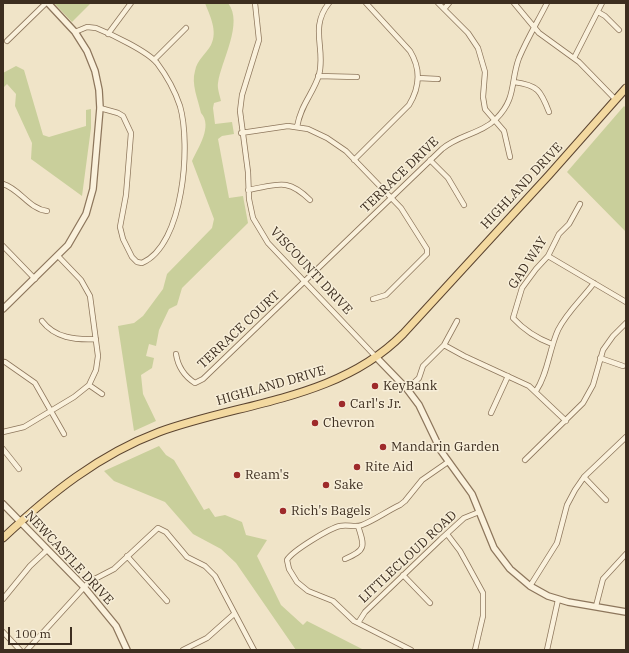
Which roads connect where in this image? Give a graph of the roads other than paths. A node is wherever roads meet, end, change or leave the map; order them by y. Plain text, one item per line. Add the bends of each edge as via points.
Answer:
1 (47, 3) edge
2 (131, 3) edge
3 (255, 3) edge
4 (329, 3) edge
5 (366, 3) edge
6 (438, 3) edge
7 (450, 3) edge
8 (514, 3) edge
9 (547, 3) edge
10 (602, 3) edge
11 (444, 9) junction
12 (598, 12) junction
13 (186, 28) dead end
14 (534, 28) junction
15 (619, 30) dead end
16 (75, 32) junction
17 (108, 34) junction
18 (7, 41) dead end
19 (574, 58) junction
20 (154, 60) junction
21 (318, 76) junction
22 (357, 77) dead end
23 (418, 78) junction
24 (438, 79) dead end
25 (514, 82) junction
26 (626, 88) edge
27 (616, 100) junction
28 (100, 108) junction
29 (549, 112) dead end
30 (494, 121) junction
31 (297, 127) junction
32 (241, 133) junction
33 (510, 157) dead end
34 (354, 160) junction
35 (430, 160) junction
36 (3, 184) edge
37 (248, 190) junction
38 (391, 198) junction
39 (310, 200) dead end
40 (580, 204) dead end
41 (464, 205) dead end
42 (47, 211) dead end
43 (3, 246) edge
44 (58, 256) junction
45 (548, 256) junction
46 (35, 279) junction
47 (305, 282) junction
48 (594, 283) junction
49 (373, 299) dead end
50 (626, 302) edge
51 (3, 309) edge
52 (42, 321) dead end
53 (457, 321) dead end
54 (626, 323) edge
55 (96, 339) junction
56 (552, 344) junction
57 (444, 345) junction
58 (176, 354) dead end
59 (376, 357) junction
60 (600, 358) junction
61 (5, 362) dead end
62 (623, 366) dead end
63 (508, 376) junction
64 (89, 385) junction
65 (406, 389) junction
66 (536, 391) junction
67 (102, 394) dead end
68 (52, 411) junction
69 (491, 413) dead end
70 (566, 421) junction
71 (3, 432) edge
72 (64, 434) dead end
73 (626, 438) edge
74 (3, 449) edge
75 (524, 460) dead end
76 (448, 462) junction
77 (19, 469) dead end
78 (584, 477) junction
79 (606, 500) dead end
80 (3, 504) edge
81 (479, 512) junction
82 (20, 522) junction
83 (358, 526) junction
84 (447, 534) junction
85 (3, 538) edge
86 (47, 550) junction
87 (626, 554) edge
88 (127, 556) junction
89 (345, 559) dead end
90 (403, 575) junction
91 (530, 586) junction
92 (84, 587) junction
93 (3, 599) edge
94 (558, 600) junction
95 (166, 601) dead end
96 (430, 603) dead end
97 (596, 606) junction
98 (626, 612) edge
99 (234, 614) junction
100 (358, 623) junction
101 (3, 632) edge
102 (20, 650) edge
103 (27, 650) edge
104 (127, 650) edge
105 (184, 650) edge
106 (254, 650) edge
107 (411, 650) edge
108 (475, 650) edge
109 (547, 650) edge

1 - 16 street
1 - 18 street
2 - 17 street
3 - 32 street, VISCOUNTI DRIVE via 260,40 241,103
4 - 21 street via 323,12 318,30 321,57
5 - 23 street via 410,51 415,59
6 - 11 street
7 - 11 street
8 - 14 street
9 - 14 street, TERRACE DRIVE
10 - 12 street
11 - 30 street via 468,33 478,48 485,72 483,103
12 - 15 street
12 - 19 street
13 - 20 street
14 - 19 street
14 - 25 street, TERRACE DRIVE via 520,57
16 - 17 street via 91,27
16 - 28 street via 95,70
17 - 20 street
19 - 27 street
20 - 28 street via 180,105 186,151 180,198 169,231 155,253 139,264 132,257 120,227 126,195 131,133 123,116
21 - 22 street
21 - 31 street via 302,109
23 - 24 street
23 - 34 street via 410,105
25 - 29 street via 535,87 542,95
25 - 30 street, TERRACE DRIVE via 507,105
26 - 27 main road, HIGHLAND DRIVE
27 - 59 main road, HIGHLAND DRIVE via 403,334
28 - 44 street via 93,189 89,204 76,235
30 - 33 street via 504,132
30 - 35 street, TERRACE DRIVE via 453,141
31 - 32 street via 278,126
31 - 34 street via 327,138
32 - 37 street, VISCOUNTI DRIVE via 248,172
34 - 38 street
35 - 38 street, TERRACE DRIVE
35 - 41 street via 448,178
36 - 42 street via 16,190 34,207
37 - 39 street via 280,184 290,185 301,190
37 - 47 street, VISCOUNTI DRIVE via 253,218 262,235
38 - 47 street, TERRACE DRIVE
38 - 49 street via 409,219 427,249 427,254 386,294
40 - 45 street, GAD WAY via 569,224 559,234
43 - 46 street
44 - 46 street
44 - 55 street via 81,280 90,296
45 - 48 street
45 - 56 street, GAD WAY via 522,288 513,318 534,336
46 - 51 street
47 - 58 street, TERRACE COURT via 200,381 195,383 182,371
47 - 59 street, VISCOUNTI DRIVE
48 - 50 street
48 - 56 street via 566,317
52 - 55 street via 57,335
53 - 57 street
54 - 60 street via 608,343
55 - 64 street via 98,361
56 - 66 street via 545,373
57 - 63 street
57 - 65 street via 423,366 419,378
59 - 65 street
59 - 82 main road, HIGHLAND DRIVE via 351,373 319,386 173,427 142,439 71,479
60 - 62 street
60 - 70 street via 589,394
61 - 68 street via 32,380
63 - 66 street
63 - 69 street
64 - 67 street
64 - 68 street
65 - 76 street via 423,412
66 - 70 street
68 - 71 street via 24,426
68 - 72 street
70 - 75 street
73 - 78 street
74 - 77 street
76 - 81 street via 472,494
76 - 83 street via 422,480 403,503
78 - 79 street
78 - 91 street via 570,497 553,550
80 - 82 street, NEWCASTLE DRIVE
81 - 84 street, LITTLECLOUD ROAD via 464,518
81 - 91 street via 494,548 510,568
82 - 85 main road, HIGHLAND DRIVE
82 - 86 street, NEWCASTLE DRIVE
83 - 89 street via 363,548
83 - 100 street via 343,525 333,528 292,554 287,560 287,565 302,587 313,595 333,601
84 - 90 street, LITTLECLOUD ROAD
84 - 108 street via 460,551 483,593 483,616
86 - 92 street, NEWCASTLE DRIVE
86 - 93 street
87 - 97 street via 603,579
88 - 92 street via 114,569
88 - 95 street
88 - 99 street via 158,528 166,532 186,557 210,571 219,583
90 - 96 street
90 - 100 street, LITTLECLOUD ROAD via 365,612
91 - 94 street
92 - 103 street
92 - 104 street, NEWCASTLE DRIVE via 116,626
94 - 97 street
94 - 109 street
97 - 98 street
99 - 105 street via 207,638
99 - 106 street
100 - 107 street
101 - 102 street

